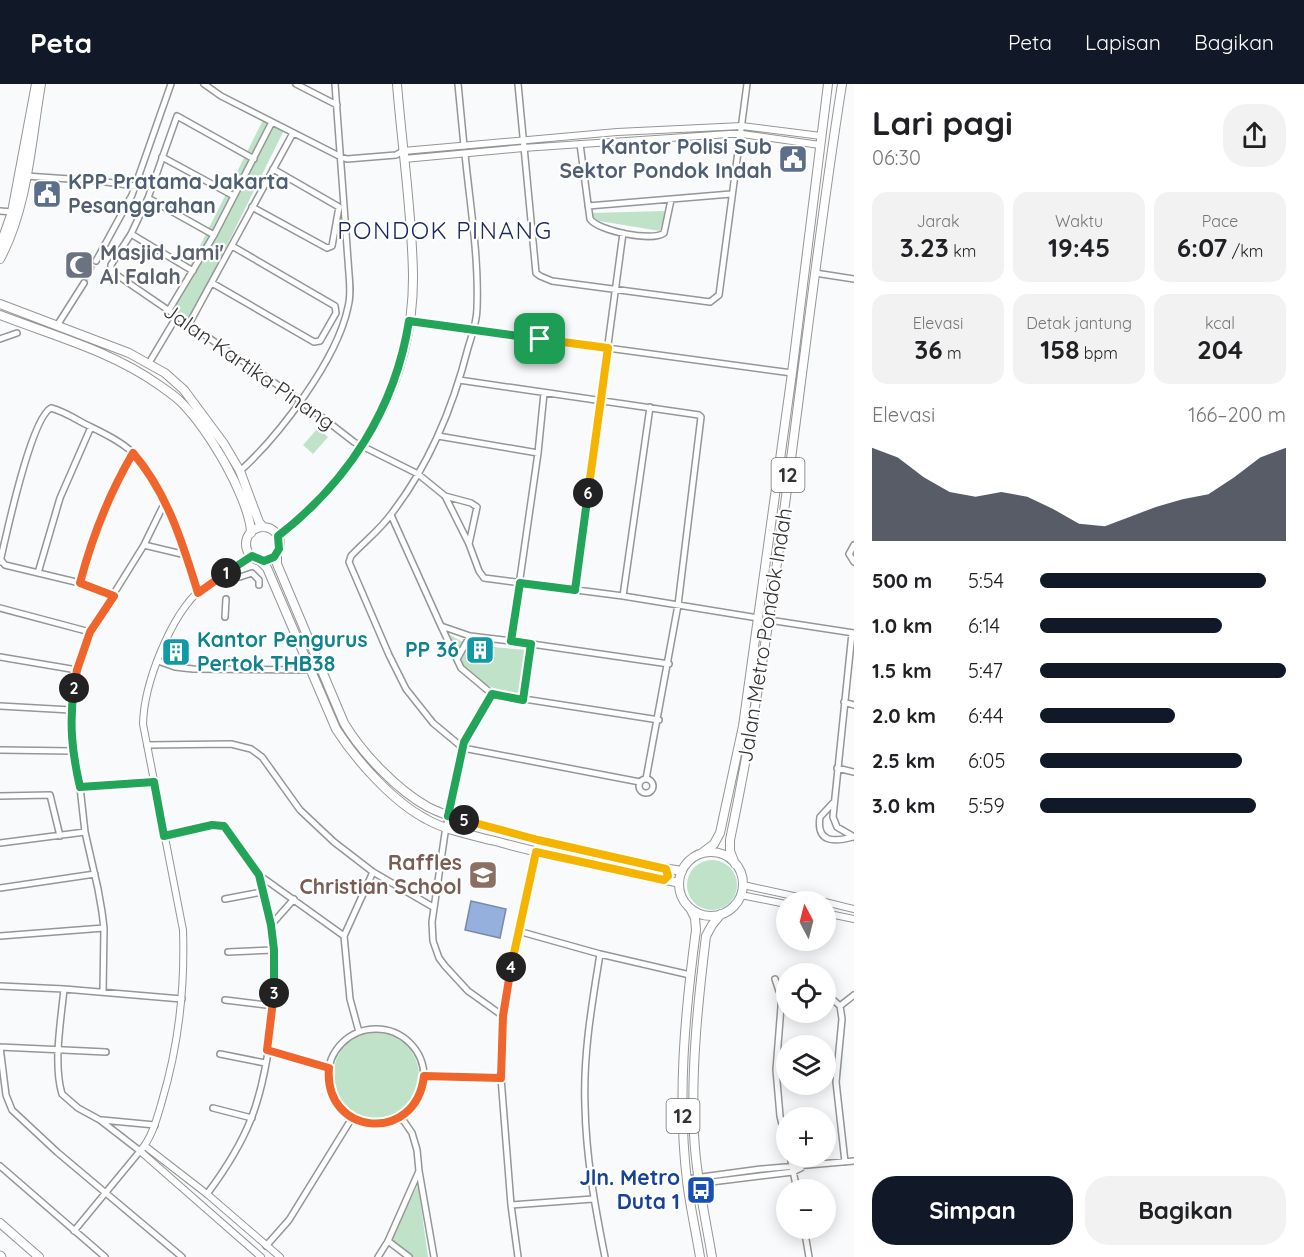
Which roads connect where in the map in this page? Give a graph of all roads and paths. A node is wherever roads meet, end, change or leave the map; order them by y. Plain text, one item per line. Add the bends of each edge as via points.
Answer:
1 (36, 84) edge
2 (41, 84) edge
3 (171, 84) edge
4 (204, 84) edge
5 (296, 84) edge
6 (335, 84) edge
7 (397, 84) edge
8 (458, 84) edge
9 (518, 84) edge
10 (747, 84) edge
11 (828, 84) edge
12 (842, 84) edge
13 (337, 105) junction
14 (272, 122) junction
15 (742, 126) junction
16 (293, 133) junction
17 (742, 134) junction
18 (522, 140) junction
19 (820, 140) junction
20 (580, 144) junction
21 (464, 146) junction
22 (523, 148) junction
23 (465, 154) junction
24 (401, 155) junction
25 (162, 157) junction
26 (341, 157) junction
27 (254, 159) junction
28 (273, 169) junction
29 (26, 176) junction
30 (135, 186) junction
31 (731, 194) junction
32 (234, 196) junction
33 (148, 198) junction
34 (671, 200) junction
35 (588, 206) junction
36 (252, 207) junction
37 (0, 211) edge
38 (12, 212) junction
39 (623, 233) junction
40 (131, 234) junction
41 (214, 235) junction
42 (0, 246) edge
43 (232, 246) junction
44 (0, 259) edge
45 (96, 261) tunnel mouth
46 (193, 272) junction
47 (816, 273) junction
48 (854, 279) edge
49 (84, 283) tunnel mouth
50 (212, 283) junction
51 (615, 289) junction
52 (0, 304) edge
53 (169, 310) junction
54 (0, 315) edge
55 (177, 316) junction
56 (409, 321) junction
57 (58, 324) junction
58 (189, 324) junction
59 (474, 329) junction
60 (76, 331) junction
61 (17, 333) dead end
62 (0, 339) edge
63 (73, 341) junction
64 (608, 348) junction
65 (149, 363) junction
66 (792, 372) junction
67 (459, 380) junction
68 (544, 393) junction
69 (600, 400) junction
70 (301, 401) junction
71 (650, 407) junction
72 (91, 427) junction
73 (438, 436) junction
74 (362, 447) junction
75 (133, 453) junction
76 (538, 453) junction
77 (240, 471) junction
78 (418, 474) junction
79 (232, 476) junction
80 (445, 496) junction
81 (165, 502) junction
82 (391, 515) junction
83 (263, 527) junction
84 (251, 533) junction
85 (278, 536) junction
86 (469, 544) junction
87 (144, 545) junction
88 (854, 545) edge
89 (277, 553) junction
90 (186, 555) junction
91 (255, 558) junction
92 (0, 561) edge
93 (854, 562) edge
94 (38, 573) junction
95 (240, 577) dead end
96 (80, 583) junction
97 (520, 583) junction
98 (259, 585) dead end
99 (575, 590) junction
100 (198, 593) junction
101 (114, 596) junction
102 (623, 596) junction
103 (226, 599) dead end
104 (678, 605) junction
105 (0, 608) edge
106 (225, 617) dead end
107 (758, 618) junction
108 (769, 620) junction
109 (441, 626) junction
110 (90, 632) junction
111 (853, 633) edge
112 (470, 636) junction
113 (511, 641) junction
114 (531, 644) junction
115 (0, 657) edge
116 (457, 659) junction
117 (158, 661) junction
118 (669, 664) junction
119 (77, 670) junction
120 (309, 670) junction
121 (492, 694) junction
122 (523, 700) junction
123 (844, 702) junction
124 (854, 705) edge
125 (0, 706) edge
126 (71, 710) junction
127 (659, 720) junction
128 (147, 745) junction
129 (463, 748) junction
130 (0, 750) edge
131 (72, 750) junction
132 (837, 768) junction
133 (854, 772) edge
134 (154, 782) junction
135 (80, 787) junction
136 (0, 796) edge
137 (834, 803) junction
138 (448, 816) junction
139 (446, 828) junction
140 (85, 832) junction
141 (60, 836) junction
142 (164, 836) junction
143 (854, 837) edge
144 (0, 843) edge
145 (536, 852) junction
146 (702, 854) junction
147 (735, 864) junction
148 (666, 869) junction
149 (682, 871) junction
150 (373, 872) junction
151 (95, 874) junction
152 (259, 875) junction
153 (664, 880) junction
154 (679, 883) junction
155 (742, 885) junction
156 (0, 888) edge
157 (760, 888) junction
158 (262, 892) junction
159 (776, 892) edge
160 (741, 895) junction
161 (225, 898) dead end
162 (757, 898) junction
163 (294, 899) junction
164 (776, 902) edge
165 (836, 905) edge
166 (433, 907) junction
167 (690, 908) junction
168 (854, 909) edge
169 (721, 914) junction
170 (836, 915) edge
171 (854, 919) edge
172 (271, 925) junction
173 (104, 928) junction
174 (518, 931) junction
175 (0, 936) edge
176 (344, 936) junction
177 (274, 950) junction
178 (228, 952) dead end
179 (600, 954) junction
180 (690, 975) junction
181 (775, 979) dead end
182 (776, 982) edge
183 (0, 986) edge
184 (64, 989) junction
185 (103, 992) junction
186 (854, 995) edge
187 (182, 999) junction
188 (225, 1000) dead end
189 (836, 1002) edge
190 (274, 1006) junction
191 (840, 1006) junction
192 (503, 1016) junction
193 (781, 1023) edge
194 (359, 1032) junction
195 (0, 1047) edge
196 (59, 1048) junction
197 (267, 1050) junction
198 (106, 1052) dead end
199 (220, 1054) dead end
200 (265, 1063) junction
201 (329, 1068) junction
202 (424, 1076) junction
203 (501, 1078) junction
204 (779, 1107) edge
205 (213, 1108) dead end
206 (401, 1117) junction
207 (252, 1118) junction
208 (352, 1118) junction
209 (100, 1120) junction
210 (155, 1125) junction
211 (142, 1149) junction
212 (854, 1161) edge
213 (845, 1162) junction
214 (0, 1166) edge
215 (761, 1169) junction
216 (792, 1169) junction
217 (419, 1171) junction
218 (734, 1176) junction
219 (762, 1176) junction
220 (794, 1179) edge
221 (699, 1180) junction
222 (687, 1182) junction
223 (106, 1192) junction
224 (207, 1194) junction
225 (593, 1199) junction
226 (511, 1205) junction
227 (238, 1221) junction
228 (0, 1223) edge
229 (74, 1230) junction
230 (230, 1230) junction
231 (806, 1239) edge
232 (388, 1241) junction
233 (266, 1246) junction
234 (258, 1256) edge
235 (38, 1257) edge
236 (105, 1257) edge
237 (182, 1257) edge
238 (280, 1257) edge
239 (378, 1257) edge
240 (409, 1257) edge
241 (434, 1257) edge
242 (518, 1257) edge
243 (605, 1257) edge
244 (700, 1257) edge
245 (712, 1257) edge
246 (808, 1257) edge

1 - 38 main road
2 - 29 main road
3 - 30 street
4 - 14 street
5 - 13 street
6 - 13 street
7 - 24 main road
8 - 21 street
9 - 18 street
10 - 15 street
11 - 19 highway, Jalan Metro Pondok Indah / 12
12 - 47 highway, Jalan Metro Pondok Indah / 12
13 - 26 street
14 - 16 street
14 - 27 street
15 - 17 street
15 - 18 street
15 - 19 street
16 - 26 street
16 - 28 street
17 - 19 street
17 - 20 street
17 - 31 street
18 - 21 street
18 - 22 street
19 - 66 highway, Jalan Metro Pondok Indah / 12
20 - 22 street
20 - 35 street
21 - 24 street
22 - 23 street
22 - 51 street via 536,273 552,281
23 - 24 street
23 - 59 street via 476,263
24 - 26 street
24 - 56 main road via 413,276
25 - 27 street via 177,116
25 - 32 street
25 - 33 street
26 - 70 street via 349,303 339,337
27 - 32 street
28 - 36 street
28 - 36 street via 338,206 332,246 327,248
29 - 30 street
29 - 44 main road via 9,242
30 - 45 street
31 - 34 street
31 - 51 street via 719,296 715,300 704,302
32 - 41 street
33 - 40 street
33 - 41 street
34 - 35 street
34 - 39 street via 662,235
35 - 39 street via 592,223
36 - 43 street
37 - 38 street
38 - 42 main road
39 - 51 street
40 - 46 street
40 - 53 street, Jalan Kartika Pinang via 111,271
41 - 46 street
43 - 50 street
43 - 50 street via 336,308 325,334 314,342
46 - 53 street
47 - 48 street
47 - 108 highway, Jalan Metro Pondok Indah / 12
49 - 57 street
50 - 58 street
51 - 64 street
52 - 57 main road
53 - 55 street, Jalan Kartika Pinang
54 - 63 main road
55 - 58 street, Jalan Kartika Pinang
55 - 65 street
56 - 59 street
56 - 74 main road via 394,383
57 - 60 main road
58 - 70 street, Jalan Kartika Pinang
59 - 64 street
59 - 67 street
60 - 63 main road
60 - 65 main road
61 - 62 street
63 - 79 main road via 124,363 180,400 215,445
64 - 66 street
64 - 69 street
65 - 77 main road via 183,390
66 - 107 highway, Jalan Metro Pondok Indah / 12
67 - 68 street
67 - 73 street
68 - 69 street
68 - 76 street
69 - 71 street
69 - 99 street
70 - 74 street, Jalan Kartika Pinang
70 - 77 street
71 - 102 street
71 - 104 street via 699,414 702,420
72 - 75 street
72 - 92 street via 55,409 45,413 23,471
72 - 94 street via 60,498
73 - 76 street
73 - 78 street
74 - 78 street, Jalan Kartika Pinang
74 - 85 main road via 327,494
75 - 81 street
75 - 96 street via 98,525
76 - 97 street
77 - 79 street
77 - 83 main road
78 - 80 street, Jalan Kartika Pinang
78 - 82 street
79 - 84 main road
80 - 86 street
80 - 86 street via 477,507
81 - 87 street
81 - 90 street
82 - 109 street
82 - 129 street via 351,556 350,562 406,689 433,723
83 - 84 main road
83 - 85 main road
84 - 91 main road via 247,547
85 - 89 main road
86 - 97 street via 481,576
87 - 90 street
87 - 101 street
88 - 93 street via 849,554
89 - 91 main road via 269,560
89 - 138 main road via 277,564 356,743 410,795
90 - 100 street
91 - 100 street
91 - 120 main road via 267,568
92 - 94 street
94 - 96 street
95 - 98 street via 252,573
96 - 101 street
97 - 99 street
97 - 113 street
99 - 102 street
100 - 117 street via 175,624
101 - 110 street
102 - 104 street
103 - 106 street
104 - 107 street
104 - 118 street
105 - 110 street
107 - 146 highway, Jalan Metro Pondok Indah / 12 via 725,818 714,844
108 - 111 street
108 - 147 highway, Jalan Metro Pondok Indah / 12 via 750,745 730,840
109 - 112 street
109 - 116 street
110 - 119 street
111 - 123 street
112 - 113 street
112 - 116 street
113 - 114 street
114 - 118 street
114 - 122 street
115 - 119 street
116 - 121 street
117 - 120 street via 193,669
117 - 128 street via 143,708
118 - 127 street
119 - 126 street
120 - 139 main road via 349,749 407,806
121 - 122 street
121 - 129 street
122 - 127 street
123 - 124 street
123 - 132 street
125 - 126 street
126 - 131 street
127 - 129 street via 643,781
128 - 134 street
128 - 150 street via 231,744 250,749 262,757 311,822
129 - 138 street
130 - 131 street
131 - 135 street
132 - 133 street
132 - 137 street
134 - 135 street
134 - 142 street
135 - 140 street
136 - 141 street via 52,798
137 - 143 street via 833,823
137 - 143 street via 820,817 820,829 829,840
138 - 139 street
138 - 148 main road
139 - 145 main road
139 - 166 street
140 - 141 street
140 - 151 street
141 - 144 street
142 - 152 street via 224,826
142 - 187 street via 183,930
145 - 153 main road
145 - 174 street
146 - 147 highway via 720,854
146 - 149 highway, 12
147 - 155 highway, 12
148 - 149 main road
148 - 153 main road
149 - 154 highway
150 - 166 street
150 - 176 street
151 - 156 street
151 - 173 street
152 - 158 street
152 - 163 street
153 - 154 main road
154 - 167 highway, 12 via 681,897
155 - 157 street
155 - 160 highway, 12
157 - 159 street
157 - 162 street
158 - 161 street
158 - 172 street
160 - 162 street
160 - 169 highway, 12
162 - 164 street
163 - 172 street
163 - 176 street
165 - 168 street
166 - 192 street via 433,941 439,958 454,978
167 - 169 highway via 707,915
167 - 180 highway, 12 via 696,930
169 - 221 highway, 12 via 706,936 697,1023 693,1105
170 - 171 street
172 - 177 street
173 - 175 street
173 - 185 street
174 - 179 street
174 - 192 street
176 - 194 street via 350,999
177 - 178 street
177 - 190 street
179 - 180 street
179 - 225 street via 586,1050 584,1104
180 - 222 highway, 12 via 683,1081
181 - 182 street
183 - 184 street
184 - 185 street
184 - 196 street
185 - 187 street
186 - 191 street
187 - 210 street via 176,1046
188 - 190 street
189 - 191 street
190 - 197 street
191 - 213 street via 836,1097
192 - 203 street
193 - 204 street via 776,1078
194 - 201 street via 343,1042
194 - 202 street via 382,1029 403,1037 418,1054
195 - 196 street
195 - 223 street via 6,1095 12,1110
196 - 198 street
196 - 209 street via 62,1094
197 - 200 street
197 - 201 street
199 - 200 street
200 - 207 street
201 - 208 street via 333,1096
202 - 203 street
202 - 206 street via 418,1100
203 - 226 street
205 - 207 street
206 - 208 street via 382,1124
206 - 217 street via 412,1133
207 - 224 street via 230,1164
208 - 233 street via 289,1220
209 - 210 street
209 - 211 street
210 - 211 street
211 - 223 street
211 - 224 street
211 - 230 street
212 - 213 street
213 - 216 street
214 - 229 street
215 - 216 street
215 - 218 street
215 - 219 street
216 - 219 street
216 - 220 street
217 - 232 street
217 - 241 street
218 - 219 street
218 - 221 street
221 - 222 street
221 - 245 highway, 12
222 - 244 highway, 12
223 - 229 street
223 - 237 street
224 - 227 street
225 - 226 street
225 - 243 street
226 - 242 street
227 - 230 street
227 - 233 street
228 - 235 highway
229 - 236 street
230 - 234 street
231 - 246 street
232 - 239 street
232 - 240 street
233 - 238 street

